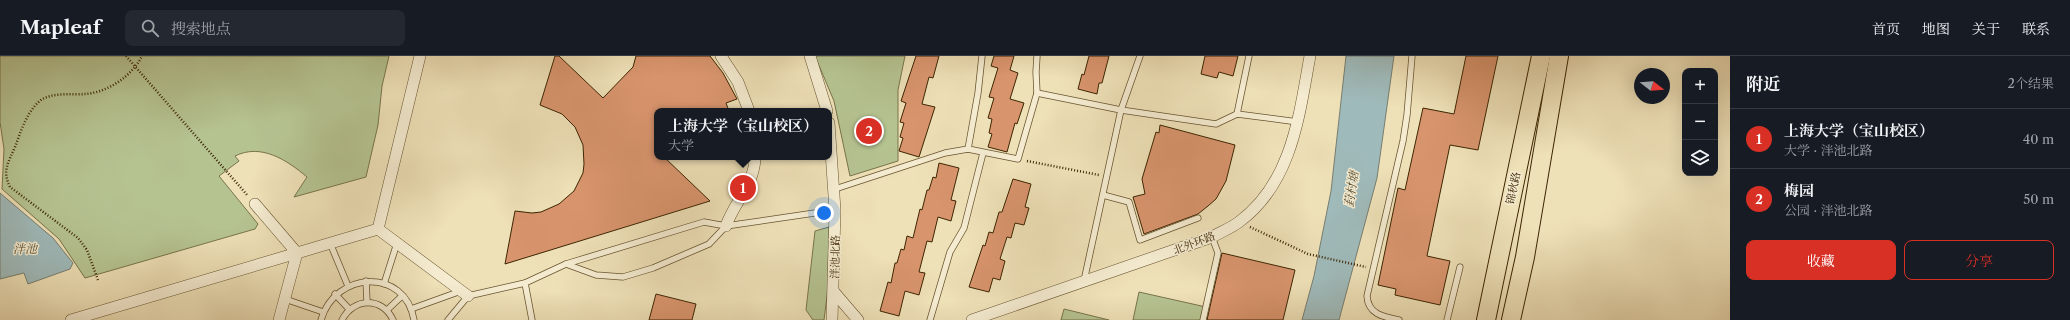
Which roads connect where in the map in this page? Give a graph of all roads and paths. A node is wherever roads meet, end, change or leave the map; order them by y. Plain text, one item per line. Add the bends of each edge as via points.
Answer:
1 (126, 56) edge
2 (142, 56) edge
3 (420, 56) edge
4 (722, 56) edge
5 (810, 56) edge
6 (982, 56) edge
7 (1037, 56) edge
8 (1140, 56) edge
9 (1249, 56) edge
10 (1310, 56) edge
11 (1412, 56) edge
12 (1541, 56) edge
13 (1559, 56) edge
14 (135, 67) junction
15 (1037, 93) junction
16 (748, 108) edge
17 (825, 108) edge
18 (1121, 110) junction
19 (1237, 114) junction
20 (1298, 122) junction
21 (968, 150) junction
22 (983, 152) junction
23 (832, 156) edge
24 (1018, 159) junction
25 (755, 160) edge
26 (1107, 176) junction
27 (835, 189) junction
28 (1103, 195) junction
29 (255, 204) joint
30 (836, 210) junction
31 (1198, 218) dead end
32 (1239, 222) junction
33 (726, 226) junction
34 (378, 228) junction
35 (1212, 237) junction
36 (330, 243) junction
37 (397, 243) junction
38 (297, 253) junction
39 (566, 264) junction
40 (1460, 267) dead end
41 (1372, 268) junction
42 (98, 280) dead end
43 (366, 281) junction
44 (525, 282) junction
45 (1084, 282) junction
46 (384, 284) junction
47 (348, 286) junction
48 (834, 292) junction
49 (335, 294) junction
50 (465, 294) junction
51 (402, 296) junction
52 (285, 299) junction
53 (366, 302) junction
54 (349, 309) junction
55 (411, 309) junction
56 (387, 310) junction
57 (324, 312) junction
58 (71, 320) edge
59 (279, 320) edge
60 (321, 320) edge
61 (342, 320) edge
62 (393, 320) edge
63 (414, 320) edge
64 (448, 320) edge
65 (532, 320) edge
66 (832, 320) edge
67 (858, 320) edge
68 (930, 320) edge
69 (972, 320) edge
70 (1203, 320) edge
71 (1399, 320) edge
72 (1447, 320) edge
73 (1486, 320) edge
74 (1511, 320) edge

1 - 14 path
2 - 14 path
3 - 34 street
4 - 16 street via 738,82
5 - 17 street
6 - 21 lane
7 - 15 lane
8 - 18 lane
9 - 19 lane
10 - 20 street, 北外环路
11 - 41 lane via 1407,115
12 - 73 main road, 锦秋路
13 - 74 main road, 锦秋路 via 1525,257
14 - 29 path
14 - 42 path via 121,80 105,89 43,99 33,108 7,164 5,176 10,187 78,238 87,250
15 - 18 lane
15 - 24 lane
18 - 19 lane via 1216,124
18 - 26 lane
19 - 20 lane
20 - 32 street, 北外环路 via 1282,172 1261,201
21 - 22 lane
21 - 27 lane via 945,153
22 - 24 lane
22 - 68 lane via 964,228 950,252
23 - 27 street, 泮池北路
24 - 26 path
25 - 33 street via 755,167 745,193 731,211
26 - 28 lane
27 - 30 street, 泮池北路
28 - 31 lane via 1129,202 1140,240
28 - 45 lane
29 - 38 street
30 - 33 lane
30 - 48 street, 泮池北路
32 - 35 street, 北外环路
32 - 41 path via 1308,254
33 - 39 lane via 704,222
33 - 39 lane via 709,244 653,268 623,277 596,275
34 - 36 street
34 - 37 street
35 - 45 street, 北外环路
35 - 70 lane via 1218,253
36 - 38 street
36 - 47 lane
37 - 46 lane
37 - 50 street
38 - 52 street
38 - 58 street
39 - 44 lane
40 - 72 lane
41 - 71 lane via 1367,304 1377,314
43 - 46 lane
43 - 47 lane
43 - 53 lane
44 - 50 lane
44 - 65 lane
45 - 69 street, 北外环路
46 - 51 lane
47 - 49 lane
48 - 66 street, 泮池北路
48 - 67 street
49 - 54 lane
49 - 57 lane
50 - 55 lane
50 - 64 lane
51 - 55 lane
51 - 56 lane
52 - 57 lane
52 - 59 street
53 - 54 lane
53 - 56 lane via 380,305
54 - 61 lane
55 - 63 lane
56 - 62 lane
57 - 60 lane

